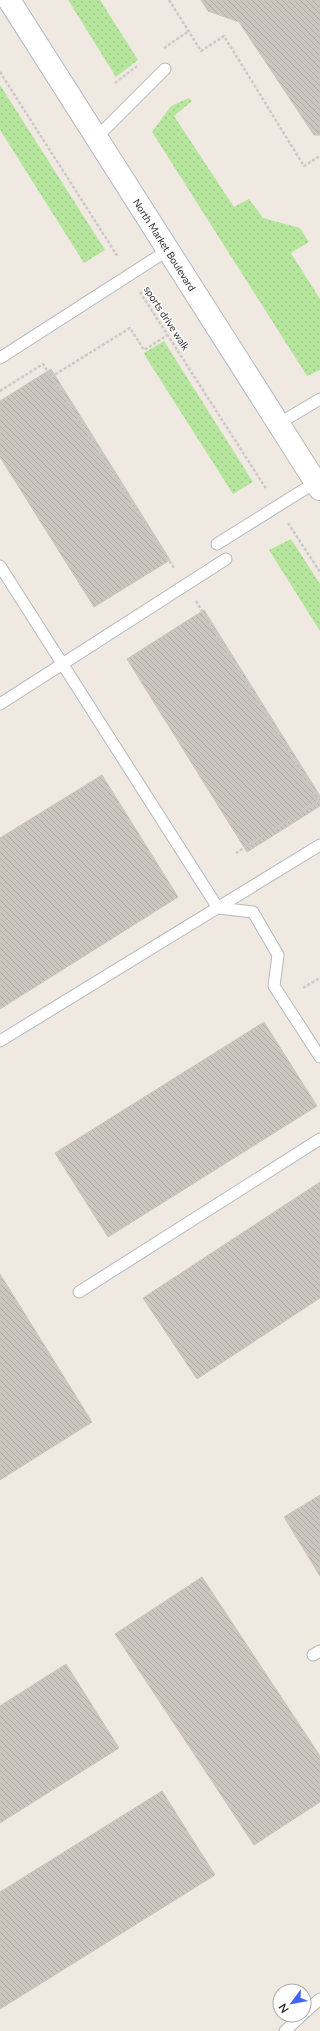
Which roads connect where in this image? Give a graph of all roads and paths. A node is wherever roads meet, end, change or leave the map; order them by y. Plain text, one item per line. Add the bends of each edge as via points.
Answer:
1 (9, 0) edge
2 (168, 0) edge
3 (165, 69) dead end
4 (0, 72) edge
5 (96, 138) junction
6 (320, 156) edge
7 (168, 250) junction
8 (129, 274) junction
9 (168, 335) junction
10 (0, 358) edge
11 (51, 377) dead end
12 (320, 399) edge
13 (278, 424) junction
14 (318, 485) edge
15 (278, 506) junction
16 (217, 544) dead end
17 (226, 559) dead end
18 (0, 566) edge
19 (320, 572) edge
20 (62, 664) junction
21 (0, 704) edge
22 (320, 846) edge
23 (218, 908) junction
24 (320, 978) edge
25 (303, 988) dead end
26 (0, 1041) edge
27 (320, 1057) edge
28 (320, 1139) edge
29 (79, 1292) dead end
30 (320, 1999) edge
31 (312, 2006) edge
32 (293, 2023) edge
33 (285, 2031) edge

1 - 5 main road, North Market Boulevard
2 - 6 path via 201,51 224,36 304,166
3 - 5 lane
4 - 8 path, sports drive walk
5 - 7 main road, North Market Boulevard
7 - 8 lane
7 - 13 main road, North Market Boulevard
8 - 9 path, sports drive walk
8 - 10 lane
9 - 11 path via 144,350 130,328
9 - 15 path, sports drive walk
12 - 13 lane
13 - 14 main road, North Market Boulevard
14 - 15 lane
15 - 16 lane
15 - 19 path, sports drive walk
17 - 20 lane
18 - 20 lane
20 - 21 lane
20 - 23 lane
22 - 23 lane
23 - 26 lane
23 - 27 lane via 253,912 278,954 274,986
24 - 25 path
28 - 29 lane
30 - 31 lane
32 - 33 lane

